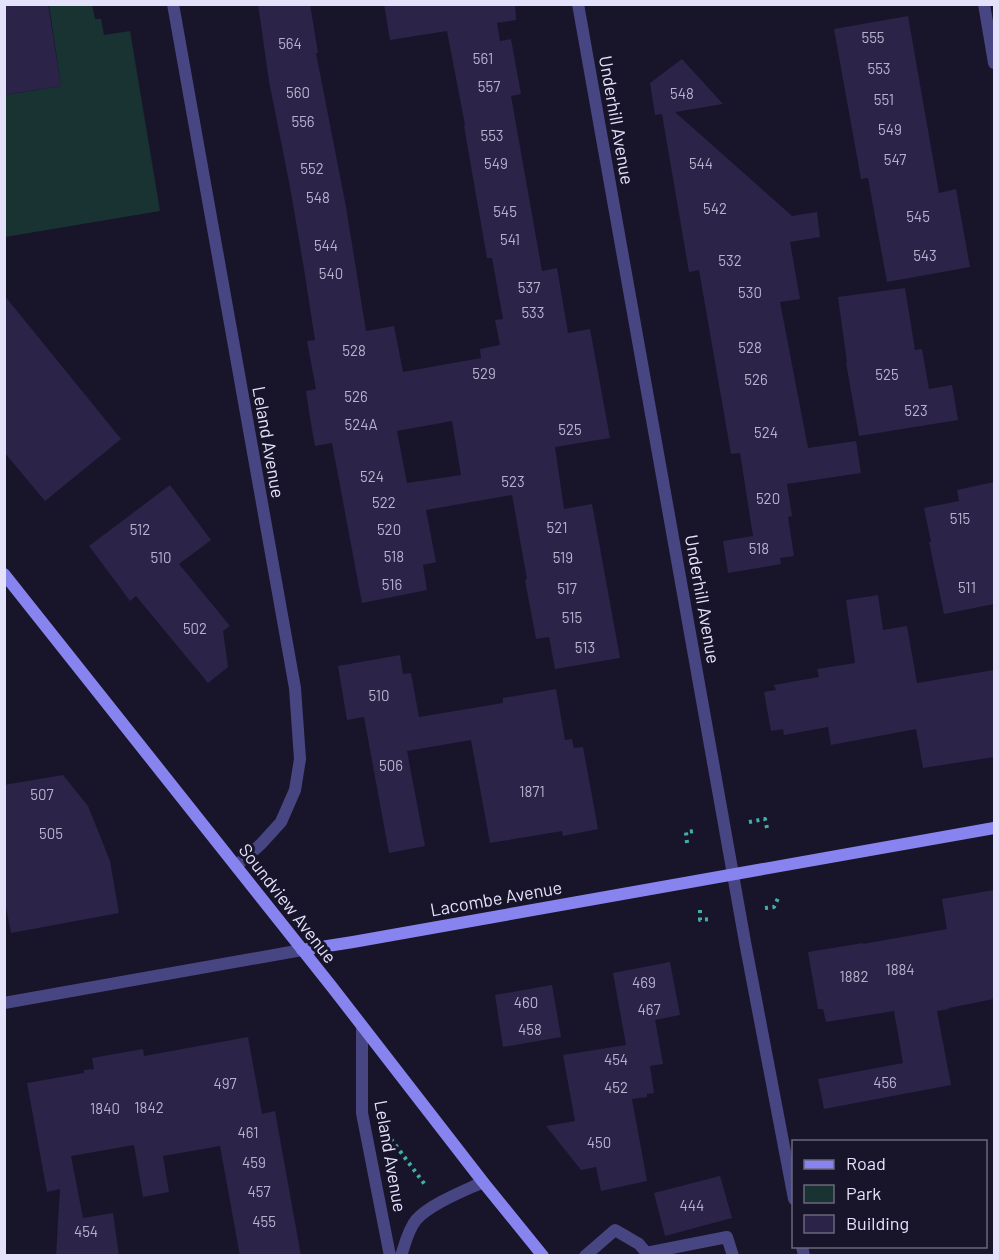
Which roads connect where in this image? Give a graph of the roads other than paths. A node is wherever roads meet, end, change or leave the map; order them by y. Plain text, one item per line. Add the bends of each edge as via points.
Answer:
1 (173, 4) edge
2 (578, 4) edge
3 (984, 4) edge
4 (994, 63) edge
5 (4, 574) edge
6 (994, 828) edge
7 (236, 866) junction
8 (734, 874) junction
9 (302, 950) junction
10 (4, 1003) edge
11 (362, 1027) junction
12 (483, 1182) junction
13 (792, 1188) edge
14 (648, 1254) edge
15 (390, 1256) edge
16 (401, 1256) edge
17 (543, 1256) edge
18 (585, 1256) edge
19 (733, 1256) edge

1 - 7 street, Leland Avenue via 298,720 300,759 295,790 281,822
2 - 8 street, Underhill Avenue
3 - 4 street
5 - 7 main road, Soundview Avenue
6 - 8 main road, Lacombe Avenue
7 - 9 main road, Soundview Avenue
8 - 9 main road, Lacombe Avenue
8 - 13 street, Underhill Avenue
9 - 10 street, Lacombe Avenue
9 - 11 main road, Soundview Avenue
11 - 12 main road, Soundview Avenue
11 - 15 street, Leland Avenue via 362,1113
12 - 16 street, Leland Avenue via 415,1221
12 - 17 main road, Soundview Avenue
14 - 18 street via 615,1230
14 - 19 street via 727,1237

